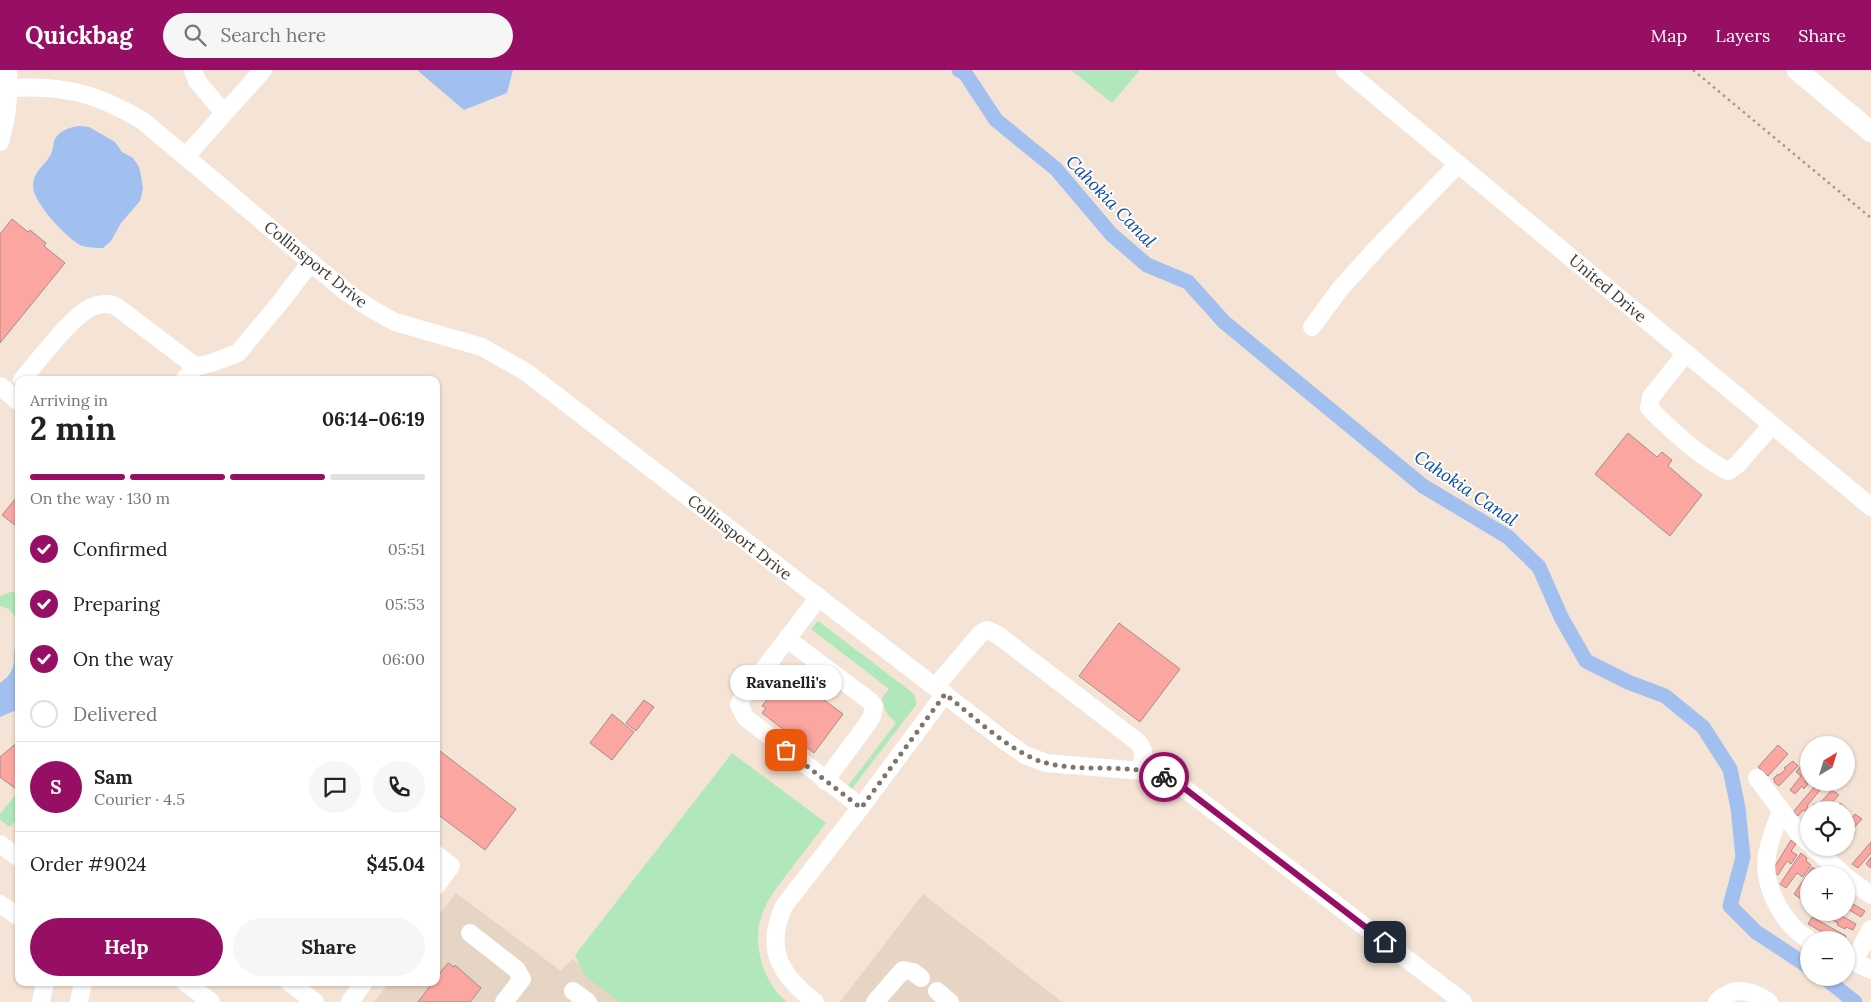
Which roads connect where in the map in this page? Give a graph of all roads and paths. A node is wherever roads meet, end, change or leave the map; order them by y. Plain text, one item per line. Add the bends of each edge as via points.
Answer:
1 (8, 70) edge
2 (194, 70) edge
3 (263, 70) edge
4 (1345, 70) edge
5 (1693, 70) edge
6 (1797, 70) edge
7 (9, 88) junction
8 (224, 113) junction
9 (1871, 132) edge
10 (0, 142) edge
11 (186, 156) junction
12 (1458, 164) junction
13 (1871, 218) edge
14 (311, 262) junction
15 (1312, 326) dead end
16 (1686, 353) junction
17 (188, 374) edge
18 (25, 376) edge
19 (1772, 424) junction
20 (1871, 506) edge
21 (819, 597) junction
22 (787, 639) junction
23 (940, 691) junction
24 (1142, 771) junction
25 (1757, 778) dead end
26 (825, 781) junction
27 (861, 808) junction
28 (1781, 811) junction
29 (1800, 836) edge
30 (0, 844) edge
31 (15, 855) edge
32 (1823, 856) edge
33 (440, 857) edge
34 (1834, 866) edge
35 (440, 881) edge
36 (1855, 883) edge
37 (1871, 895) edge
38 (0, 904) edge
39 (15, 914) edge
40 (1871, 929) edge
41 (470, 933) dead end
42 (1800, 933) edge
43 (1855, 952) edge
44 (1855, 962) edge
45 (1871, 970) edge
46 (921, 978) dead end
47 (44, 986) edge
48 (82, 986) edge
49 (190, 986) edge
50 (294, 986) edge
51 (361, 986) edge
52 (573, 991) dead end
53 (937, 991) dead end
54 (41, 1002) edge
55 (79, 1002) edge
56 (211, 1002) edge
57 (314, 1002) edge
58 (350, 1002) edge
59 (504, 1002) edge
60 (588, 1002) edge
61 (815, 1002) edge
62 (875, 1002) edge
63 (950, 1002) edge
64 (1463, 1002) edge
65 (1717, 1002) edge
66 (1769, 1002) edge

1 - 7 street
2 - 8 street via 197,80
3 - 8 street
4 - 12 street, United Drive
5 - 13 path
6 - 9 main road
7 - 10 street
7 - 11 street, Collinsport Drive via 52,87 99,98 143,121
8 - 11 street
11 - 14 street, Collinsport Drive
12 - 15 street via 1376,249
12 - 16 street, United Drive
14 - 17 street via 238,353
14 - 21 street, Collinsport Drive via 345,291 395,322 482,347 526,372
16 - 19 street, United Drive
16 - 19 street via 1651,397 1650,408 1715,465 1728,471 1737,465
17 - 18 street via 191,363 113,304 106,304 87,309
19 - 20 street, United Drive
21 - 22 street
21 - 23 street, Collinsport Drive
22 - 26 street via 739,705 746,718
22 - 26 street via 874,706 868,723
23 - 24 street, Collinsport Drive via 1032,758 1066,766
23 - 24 street via 981,633 987,630 998,635 1139,743 1143,750
23 - 27 street
24 - 64 street, Collinsport Drive via 1159,775 1184,788
25 - 28 street
26 - 27 street
27 - 61 street via 784,906 778,924 778,961 796,987
28 - 29 street
28 - 42 street via 1766,856 1768,879 1783,914
30 - 31 street
32 - 34 street
33 - 35 street via 451,866
36 - 37 street
38 - 39 street
40 - 43 street
41 - 59 street via 516,969 522,979
44 - 45 street
46 - 62 street via 903,970
47 - 54 street
48 - 55 street
49 - 56 street
50 - 57 street
51 - 58 street
52 - 60 street
53 - 63 street
65 - 66 street via 1724,994 1736,991 1757,994

